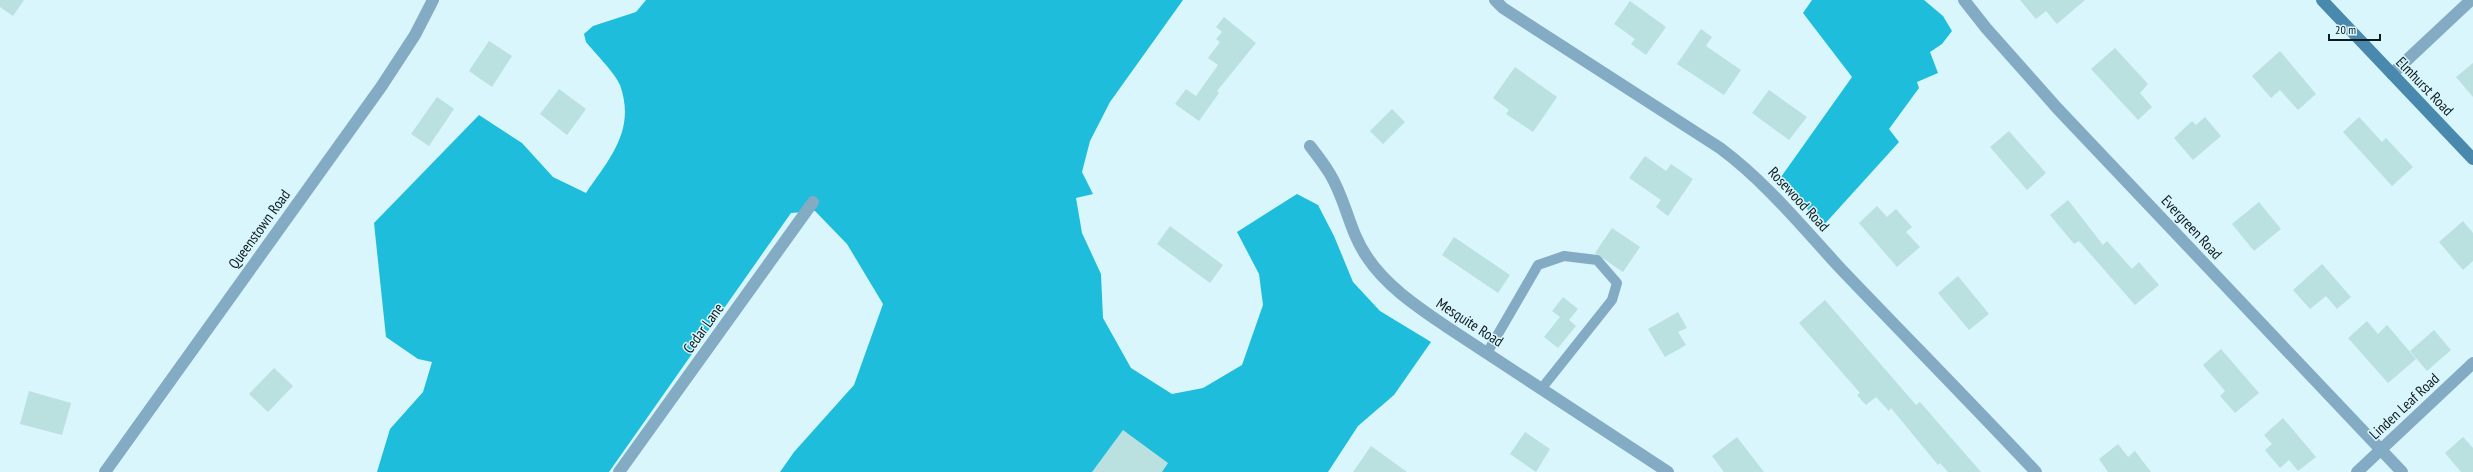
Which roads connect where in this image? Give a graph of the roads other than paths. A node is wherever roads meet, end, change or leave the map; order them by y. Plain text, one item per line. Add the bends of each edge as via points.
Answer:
1 (433, 0) edge
2 (1495, 0) edge
3 (1964, 0) edge
4 (2322, 0) edge
5 (2471, 0) edge
6 (2392, 74) junction
7 (1310, 146) dead end
8 (2473, 159) edge
9 (813, 202) dead end
10 (1487, 353) junction
11 (2473, 363) edge
12 (1542, 388) junction
13 (2381, 450) junction
14 (105, 472) edge
15 (619, 472) edge
16 (1668, 472) edge
17 (2036, 472) edge
18 (2357, 472) edge
19 (2402, 472) edge

1 - 14 street, Queenstown Road via 415,35 381,87
2 - 17 street, Rosewood Road via 1503,8 1745,166
3 - 13 street, Evergreen Road via 2057,108
4 - 6 street, Elmhurst Road
5 - 6 street
6 - 8 street, Elmhurst Road
7 - 10 street, Mesquite Road via 1331,174 1353,232 1367,257 1388,283 1416,306
9 - 15 street, Cedar Lane
10 - 12 street, Mesquite Road
10 - 12 lane via 1538,265 1564,256 1597,260 1616,283 1612,300
11 - 13 street, Linden Leaf Road
12 - 16 street, Mesquite Road
13 - 18 street, Linden Leaf Road
13 - 19 street, Evergreen Road

